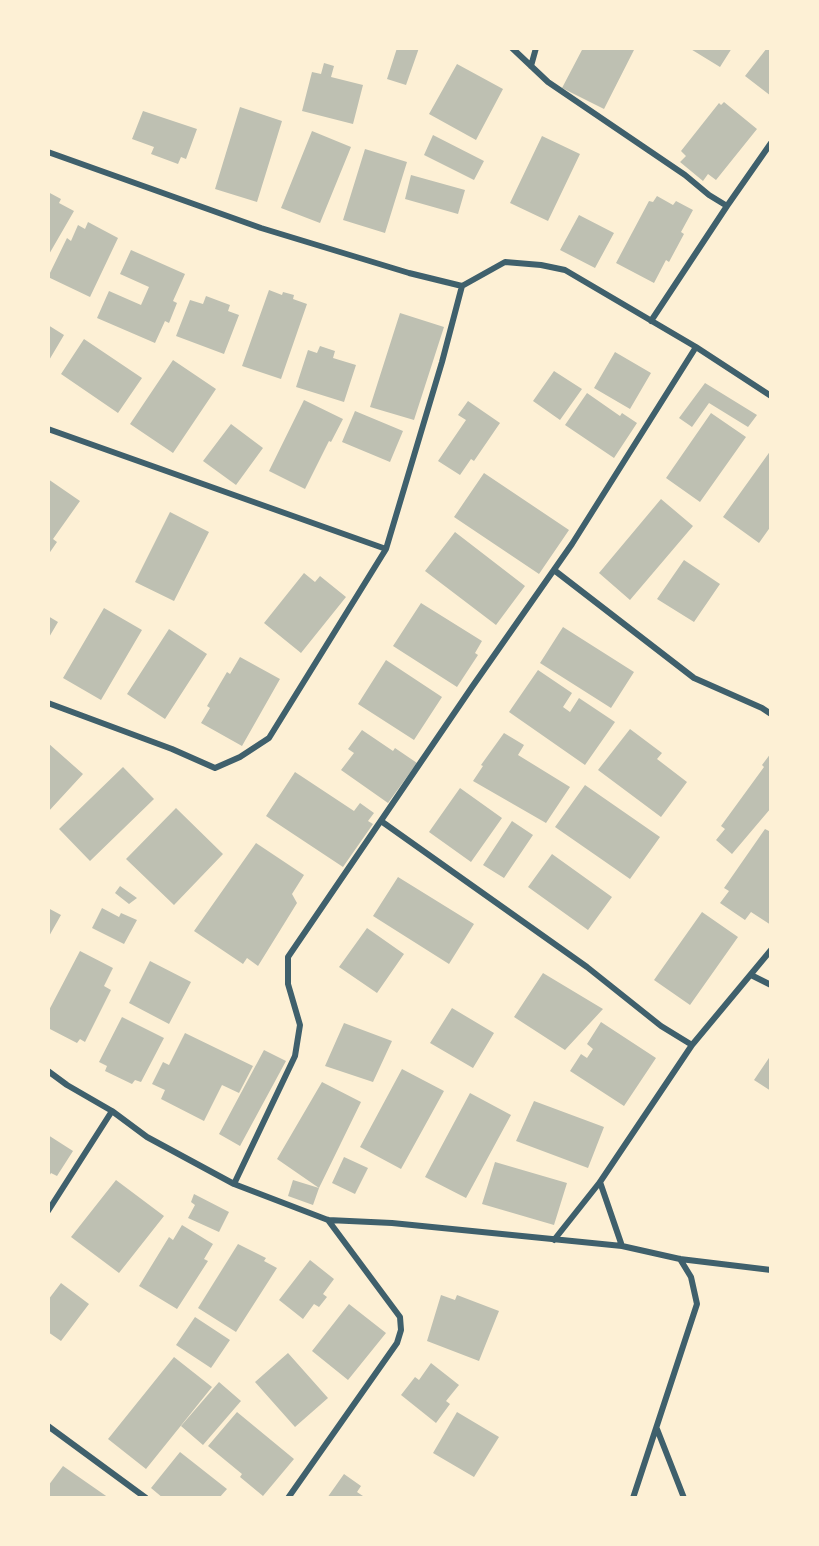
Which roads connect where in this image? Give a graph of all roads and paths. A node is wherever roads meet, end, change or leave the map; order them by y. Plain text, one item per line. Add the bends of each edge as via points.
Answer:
1 (512, 48) edge
2 (536, 48) edge
3 (531, 66) junction
4 (771, 143) edge
5 (48, 152) edge
6 (727, 206) junction
7 (462, 286) junction
8 (651, 321) junction
9 (696, 347) junction
10 (771, 396) edge
11 (48, 429) edge
12 (386, 549) junction
13 (554, 570) junction
14 (48, 703) edge
15 (771, 714) edge
16 (381, 821) junction
17 (771, 950) edge
18 (751, 975) junction
19 (771, 986) edge
20 (692, 1045) junction
21 (48, 1071) edge
22 (112, 1111) junction
23 (600, 1182) junction
24 (234, 1184) junction
25 (48, 1211) edge
26 (328, 1220) junction
27 (554, 1240) junction
28 (622, 1246) junction
29 (680, 1260) junction
30 (771, 1269) edge
31 (48, 1426) edge
32 (657, 1428) junction
33 (146, 1498) edge
34 (288, 1498) edge
35 (633, 1498) edge
36 (684, 1498) edge

1 - 3 street
2 - 3 street
3 - 6 street via 548,82
4 - 6 street
5 - 7 street via 261,228
6 - 8 street
7 - 8 street via 505,262 541,265 565,270
7 - 12 street
8 - 9 street
9 - 10 street
9 - 13 street
11 - 12 street
12 - 14 street via 268,738 240,757 215,768
13 - 15 street via 694,678
13 - 16 street
16 - 20 street
16 - 24 street via 288,957 288,984 300,1025 295,1056
17 - 18 street
18 - 19 street
18 - 20 street
20 - 23 street
21 - 22 street
22 - 24 street via 147,1137
22 - 25 street
23 - 27 street
23 - 28 street
24 - 26 street
26 - 27 street
26 - 34 street via 400,1317 401,1330 397,1343
27 - 28 street
28 - 29 street
29 - 30 street
29 - 32 street via 691,1277 698,1304
31 - 33 street
32 - 35 street
32 - 36 street

